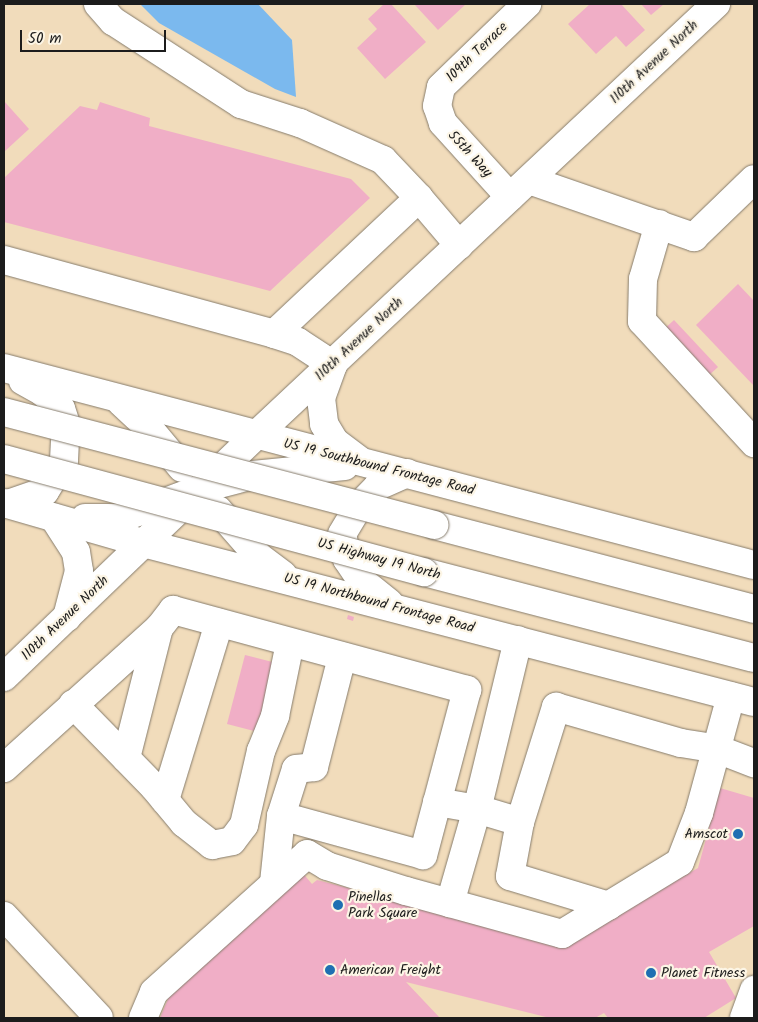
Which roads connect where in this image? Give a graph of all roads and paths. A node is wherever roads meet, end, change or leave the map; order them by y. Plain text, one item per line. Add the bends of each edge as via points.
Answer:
1 (98, 4) edge
2 (527, 4) edge
3 (716, 4) edge
4 (437, 106) joint
5 (754, 179) edge
6 (520, 188) junction
7 (419, 198) junction
8 (659, 224) junction
9 (459, 245) junction
10 (4, 260) edge
11 (274, 334) junction
12 (333, 364) junction
13 (4, 369) edge
14 (117, 398) junction
15 (4, 412) edge
16 (255, 436) junction
17 (754, 443) edge
18 (4, 460) edge
19 (364, 464) junction
20 (406, 473) junction
21 (200, 489) junction
22 (6, 504) edge
23 (54, 518) junction
24 (143, 543) junction
25 (754, 565) edge
26 (290, 580) junction
27 (395, 608) junction
28 (754, 610) edge
29 (67, 617) junction
30 (220, 623) junction
31 (159, 628) junction
32 (518, 640) junction
33 (290, 643) junction
34 (342, 657) junction
35 (754, 658) edge
36 (4, 677) edge
37 (743, 699) edge
38 (73, 704) junction
39 (717, 749) junction
40 (126, 758) junction
41 (754, 763) edge
42 (4, 768) edge
43 (437, 802) junction
44 (168, 804) junction
45 (477, 809) junction
46 (281, 816) junction
47 (520, 822) junction
48 (274, 883) junction
49 (450, 903) junction
50 (609, 906) junction
51 (4, 916) edge
52 (754, 990) edge
53 (99, 1018) edge
54 (143, 1018) edge
55 (744, 1018) edge

1 - 7 main road via 113,21 241,104 300,123 383,160
2 - 4 main road, 109th Terrace via 441,87
3 - 6 main road, 110th Avenue North
4 - 6 main road, 55th Way via 443,123
5 - 8 main road via 694,236
6 - 8 main road
6 - 9 main road, 110th Avenue North
7 - 9 main road
7 - 11 main road
8 - 17 main road via 643,279 642,321
9 - 12 main road, 110th Avenue North
10 - 11 main road
11 - 12 main road via 298,342
12 - 16 main road, 110th Avenue North
12 - 19 main road via 321,398 324,424 335,442
13 - 14 main road, US 19 Southbound Frontage Road
13 - 22 main road via 43,392 61,409 66,424 64,460 45,491
14 - 16 main road, US 19 Southbound Frontage Road
14 - 21 main road via 148,427
15 - 28 main road, bridge
16 - 19 main road, US 19 Southbound Frontage Road
16 - 21 main road, 110th Avenue North
18 - 35 main road, US Highway 19 North, bridge
19 - 20 main road, US 19 Southbound Frontage Road
19 - 21 main road via 253,475
20 - 25 main road, US 19 Southbound Frontage Road
20 - 27 main road via 378,486 358,507 342,534 347,559 361,580
21 - 23 main road via 122,518
21 - 24 main road, 110th Avenue North
21 - 26 main road via 259,557
22 - 23 main road, US 19 Northbound Frontage Road
23 - 24 main road, US 19 Northbound Frontage Road
23 - 29 main road via 76,552 79,571
24 - 26 main road, US 19 Northbound Frontage Road
24 - 29 main road, 110th Avenue North
26 - 27 main road, US 19 Northbound Frontage Road
27 - 32 main road, US 19 Northbound Frontage Road
29 - 36 main road, 110th Avenue North
30 - 31 main road via 173,610
30 - 33 main road
30 - 44 main road
31 - 38 main road
31 - 40 main road
32 - 37 main road, US 19 Northbound Frontage Road
32 - 45 main road
33 - 34 main road
33 - 44 main road via 275,716 261,751 244,824 232,841 212,846 184,823
34 - 43 main road via 467,690
34 - 46 main road via 314,767 296,769
37 - 39 main road
38 - 40 main road
38 - 42 main road
39 - 41 main road
39 - 47 main road via 681,743 556,707
39 - 50 main road via 699,813 680,862
40 - 44 main road
43 - 45 main road
43 - 46 main road via 422,855
45 - 47 main road
45 - 49 main road
46 - 48 main road
47 - 50 main road via 510,876
48 - 49 main road via 308,854 327,866
48 - 54 main road via 154,992
49 - 50 main road via 562,934
51 - 53 main road
52 - 55 main road

